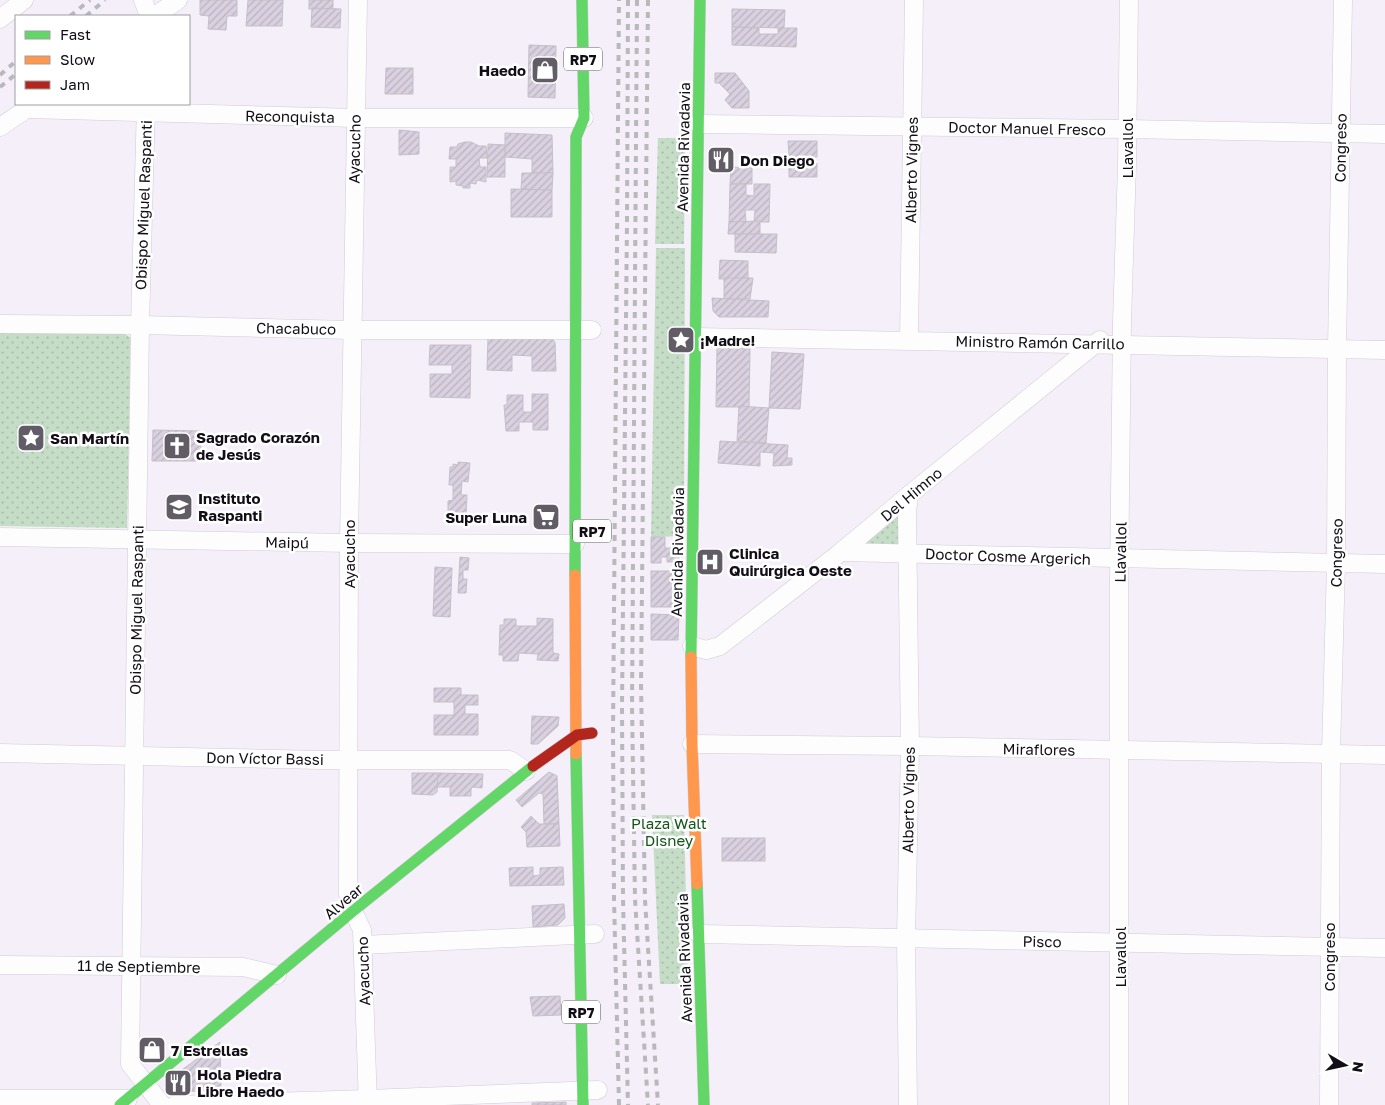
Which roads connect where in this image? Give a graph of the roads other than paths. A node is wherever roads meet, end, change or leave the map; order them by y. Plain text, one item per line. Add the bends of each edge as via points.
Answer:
1 (24, 0) edge
2 (142, 0) edge
3 (178, 0) edge
4 (358, 0) edge
5 (582, 0) edge
6 (700, 0) edge
7 (914, 0) edge
8 (1129, 0) edge
9 (1343, 0) edge
10 (149, 15) edge
11 (156, 15) edge
12 (0, 19) edge
13 (31, 106) edge
14 (146, 108) edge
15 (355, 118) junction
16 (584, 118) junction
17 (698, 124) junction
18 (911, 127) junction
19 (0, 128) edge
20 (1126, 129) junction
21 (1340, 133) junction
22 (1385, 134) edge
23 (592, 135) dead end
24 (1122, 322) junction
25 (0, 324) edge
26 (140, 324) junction
27 (352, 330) junction
28 (588, 330) junction
29 (695, 337) junction
30 (909, 340) junction
31 (1096, 343) junction
32 (1122, 344) junction
33 (1336, 349) junction
34 (1385, 350) edge
35 (909, 495) junction
36 (0, 537) edge
37 (138, 540) junction
38 (349, 543) junction
39 (575, 544) junction
40 (841, 552) junction
41 (907, 554) junction
42 (1120, 559) junction
43 (1336, 563) junction
44 (1385, 564) edge
45 (692, 646) junction
46 (592, 732) dead end
47 (577, 735) junction
48 (692, 744) junction
49 (910, 746) junction
50 (1119, 751) junction
51 (0, 753) edge
52 (1331, 754) junction
53 (1385, 755) edge
54 (134, 756) junction
55 (348, 759) junction
56 (526, 771) junction
57 (353, 912) junction
58 (591, 934) junction
59 (698, 934) junction
60 (906, 939) junction
61 (1120, 943) junction
62 (363, 945) junction
63 (1329, 947) junction
64 (1385, 948) edge
65 (0, 965) edge
66 (131, 967) junction
67 (277, 975) junction
68 (146, 1084) junction
69 (592, 1094) edge
70 (0, 1099) edge
71 (124, 1102) edge
72 (368, 1102) edge
73 (162, 1105) edge
74 (176, 1105) edge
75 (704, 1105) edge
76 (908, 1105) edge
77 (1119, 1105) edge
78 (1329, 1105) edge

1 - 12 street
2 - 10 street
3 - 11 street
4 - 15 street, Ayacucho
5 - 16 street, RP7
6 - 17 street, Avenida Rivadavia
7 - 18 street, Alberto Vignes
8 - 20 street, Llavallol
9 - 21 street, Congreso
13 - 14 street, Reconquista
13 - 19 street
14 - 15 street, Reconquista
14 - 26 street, Obispo Miguel Raspanti
15 - 16 street, Reconquista
15 - 27 street, Ayacucho
16 - 23 street, RP7
16 - 28 street, RP7 via 576,137
17 - 18 street, Doctor Manuel Fresco
17 - 29 street, Avenida Rivadavia
18 - 20 street, Doctor Manuel Fresco
18 - 30 street, Alberto Vignes
20 - 21 street, Doctor Manuel Fresco
20 - 24 street, Llavallol
21 - 22 street, Doctor Manuel Fresco
21 - 33 street, Congreso
24 - 31 street, Del Himno
24 - 32 street, Llavallol
25 - 26 street, Chacabuco
26 - 27 street, Chacabuco
26 - 37 street, Obispo Miguel Raspanti
27 - 28 street, Chacabuco
27 - 38 street, Ayacucho
28 - 39 street, RP7
29 - 30 street, Ministro Ramón Carrillo
29 - 45 street, Avenida Rivadavia
30 - 31 street, Ministro Ramón Carrillo
31 - 32 street, Ministro Ramón Carrillo
31 - 35 street, Del Himno
32 - 33 street, Ministro Ramón Carrillo
32 - 42 street, Llavallol
33 - 34 street, Ministro Ramón Carrillo
33 - 43 street, Congreso
35 - 40 street, Del Himno
35 - 41 street, Alberto Vignes
36 - 37 street, Maipú
37 - 38 street, Maipú
37 - 54 street, Obispo Miguel Raspanti
38 - 39 street, Maipú
38 - 55 street, Ayacucho
39 - 47 street, RP7
40 - 41 street, Doctor Cosme Argerich
40 - 45 street, Del Himno via 720,646 706,650
41 - 42 street, Doctor Cosme Argerich
41 - 49 street, Alberto Vignes
42 - 43 street, Doctor Cosme Argerich
42 - 50 street, Llavallol
43 - 44 street, Doctor Cosme Argerich
43 - 52 street, Congreso
45 - 48 street, Avenida Rivadavia
46 - 47 street, Alvear
47 - 56 street, Alvear
47 - 58 street, RP7
48 - 49 street, Miraflores
48 - 59 street, Avenida Rivadavia
49 - 50 street, Miraflores
49 - 60 street, Alberto Vignes
50 - 52 street, Miraflores
50 - 61 street, Llavallol
51 - 54 street, Don Víctor Bassi
52 - 53 street, Miraflores
52 - 63 street, Congreso
54 - 55 street, Don Víctor Bassi
54 - 66 street, Obispo Miguel Raspanti
55 - 56 street, Don Víctor Bassi via 510,760
55 - 57 street, Ayacucho via 348,894
56 - 57 street, Alvear
57 - 62 street, Ayacucho via 360,924
57 - 67 street, Alvear
58 - 62 street
58 - 69 street, RP7
59 - 60 street, Pisco
59 - 75 street, Avenida Rivadavia
60 - 61 street, Pisco
60 - 76 street, Alberto Vignes
61 - 63 street, Pisco
61 - 77 street, Llavallol
62 - 72 street, Ayacucho
63 - 64 street, Pisco
63 - 78 street, Congreso
65 - 66 street, 11 de Septiembre
66 - 67 street, 11 de Septiembre via 243,967
66 - 68 street, Obispo Miguel Raspanti via 130,1064
67 - 68 street, Alvear
68 - 71 street, Alvear
68 - 73 street, Obispo Miguel Raspanti
69 - 72 street
70 - 71 street
72 - 74 street

